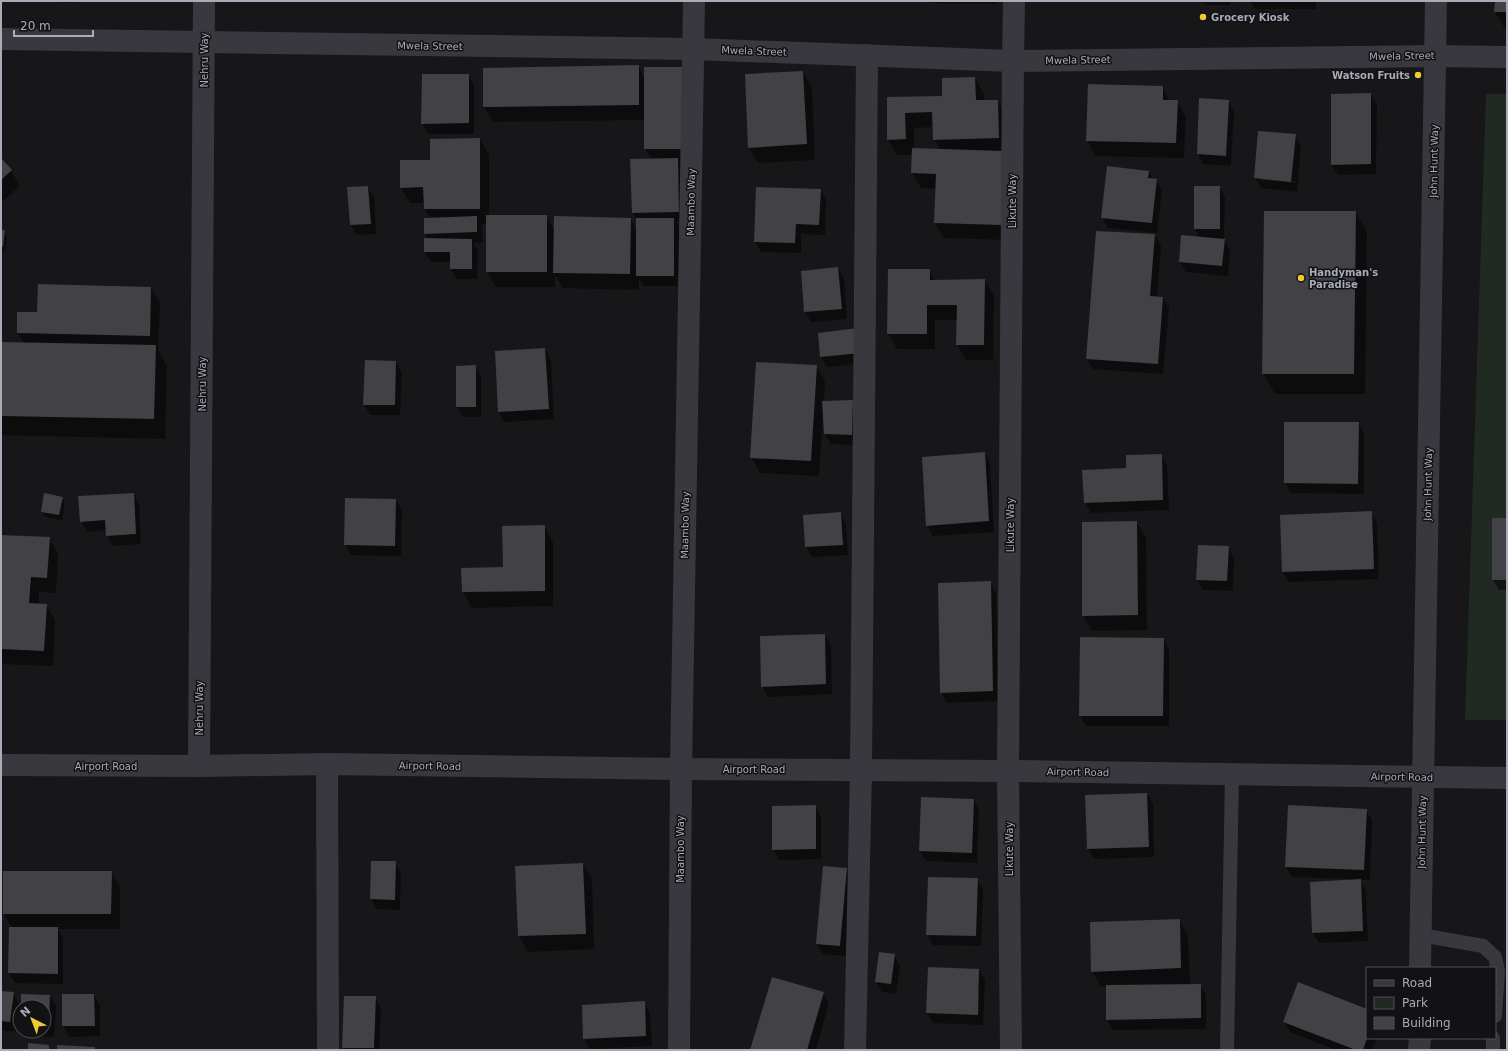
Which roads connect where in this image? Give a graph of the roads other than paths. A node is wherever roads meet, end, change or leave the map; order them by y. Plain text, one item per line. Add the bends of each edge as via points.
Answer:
1 (204, 1) edge
2 (694, 1) edge
3 (1014, 1) edge
4 (1436, 1) edge
5 (1, 39) edge
6 (204, 43) junction
7 (693, 49) junction
8 (867, 55) junction
9 (1436, 56) junction
10 (1507, 57) edge
11 (1013, 61) junction
12 (327, 764) junction
13 (1, 765) edge
14 (199, 766) junction
15 (681, 769) junction
16 (861, 770) junction
17 (1008, 771) junction
18 (1232, 774) junction
19 (1422, 777) junction
20 (1507, 778) edge
21 (1421, 935) junction
22 (1420, 967) edge
23 (1496, 1001) edge
24 (1420, 1039) edge
25 (1494, 1039) edge
26 (328, 1050) edge
27 (679, 1050) edge
28 (855, 1050) edge
29 (1010, 1050) edge
30 (1227, 1050) edge
31 (1420, 1050) edge
32 (1493, 1050) edge

1 - 6 street, Nehru Way
2 - 7 street, Maambo Way
3 - 11 street, Likute Way
4 - 9 street, John Hunt Way
5 - 6 street, Mwela Street
6 - 7 street, Mwela Street
6 - 14 street, Nehru Way
7 - 8 street, Mwela Street
7 - 15 street, Maambo Way
8 - 11 street, Mwela Street
8 - 16 street
9 - 10 street, Mwela Street
9 - 11 street, Mwela Street
9 - 19 street, John Hunt Way
11 - 17 street, Likute Way
12 - 14 street, Airport Road
12 - 15 street, Airport Road
12 - 26 street
13 - 14 street, Airport Road
15 - 16 street, Airport Road
15 - 27 street, Maambo Way
16 - 17 street, Airport Road
16 - 28 street
17 - 18 street, Airport Road
17 - 29 street, Likute Way
18 - 19 street, Airport Road
18 - 30 lane
19 - 20 street, Airport Road
19 - 21 street, John Hunt Way
21 - 22 street, John Hunt Way
21 - 23 lane via 1483,946 1495,957 1498,971
24 - 31 street
25 - 32 lane

